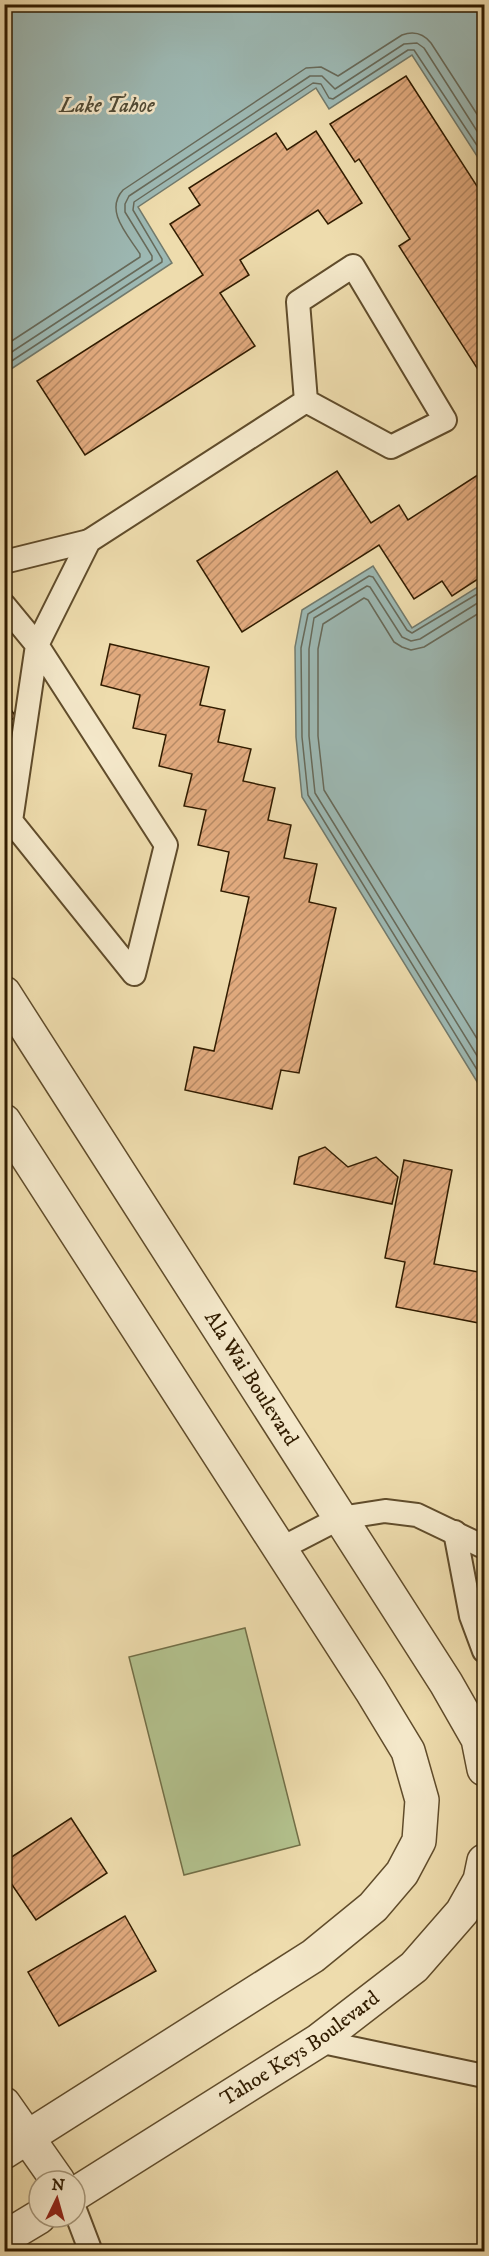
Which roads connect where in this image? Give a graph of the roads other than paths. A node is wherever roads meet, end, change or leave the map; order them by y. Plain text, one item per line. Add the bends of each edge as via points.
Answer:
1 (306, 401) junction
2 (89, 541) junction
3 (4, 562) edge
4 (4, 605) edge
5 (37, 645) junction
6 (4, 993) edge
7 (4, 1121) edge
8 (340, 1518) junction
9 (455, 1532) junction
10 (484, 1547) edge
11 (280, 1549) junction
12 (484, 1651) edge
13 (484, 1769) edge
14 (484, 1861) edge
15 (318, 2041) junction
16 (484, 2076) edge
17 (4, 2104) edge
18 (16, 2145) edge
19 (44, 2169) edge
20 (87, 2186) edge
21 (27, 2224) edge
22 (82, 2229) edge
23 (4, 2238) edge
24 (91, 2252) edge

1 - 1 lane via 391,447 445,420 353,266 298,302
1 - 2 lane
2 - 3 lane
2 - 5 lane
4 - 5 lane
5 - 5 lane via 166,844 134,974 11,821
6 - 8 street, Ala Wai Boulevard
7 - 11 street
8 - 9 lane via 385,1511 417,1515
8 - 11 lane
8 - 13 street, Ala Wai Boulevard via 446,1683 478,1739
9 - 10 lane
9 - 12 lane via 471,1616
11 - 18 street via 408,1751 422,1800 419,1841 402,1873 373,1907 313,1956
14 - 15 street, Tahoe Keys Boulevard via 480,1880 462,1912 414,1967
15 - 16 lane
15 - 20 street, Tahoe Keys Boulevard
17 - 18 street
18 - 19 street
21 - 23 street
22 - 24 lane

